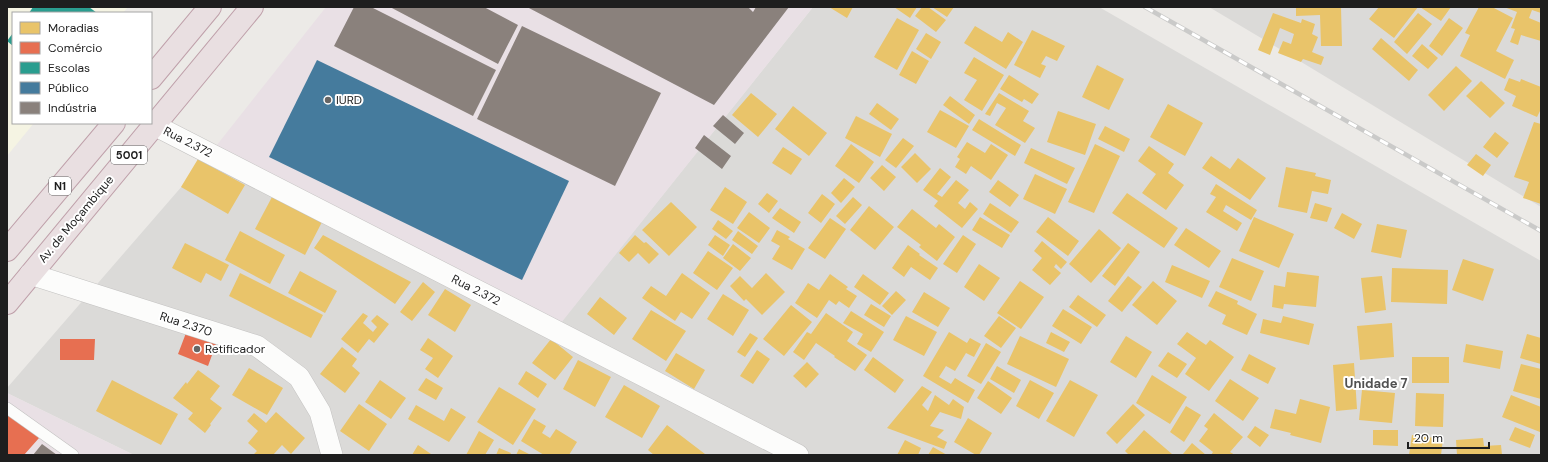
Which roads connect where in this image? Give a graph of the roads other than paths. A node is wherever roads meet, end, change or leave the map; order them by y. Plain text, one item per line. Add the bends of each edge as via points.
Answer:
1 (210, 7) edge
2 (252, 7) edge
3 (152, 77) edge
4 (113, 124) edge
5 (154, 125) junction
6 (7, 250) edge
7 (30, 274) junction
8 (7, 303) edge
9 (7, 408) edge
10 (73, 455) edge
11 (332, 455) edge
12 (798, 455) edge

1 - 3 highway
2 - 5 highway, Av. de Moçambique / 5001
4 - 6 highway, N1
5 - 7 highway, Av. de Moçambique / 5001
5 - 12 street, Rua 2.372
7 - 8 highway, Av. de Moçambique / 5001
7 - 11 street, Rua 2.370 via 257,346 299,377 320,412
9 - 10 lane

